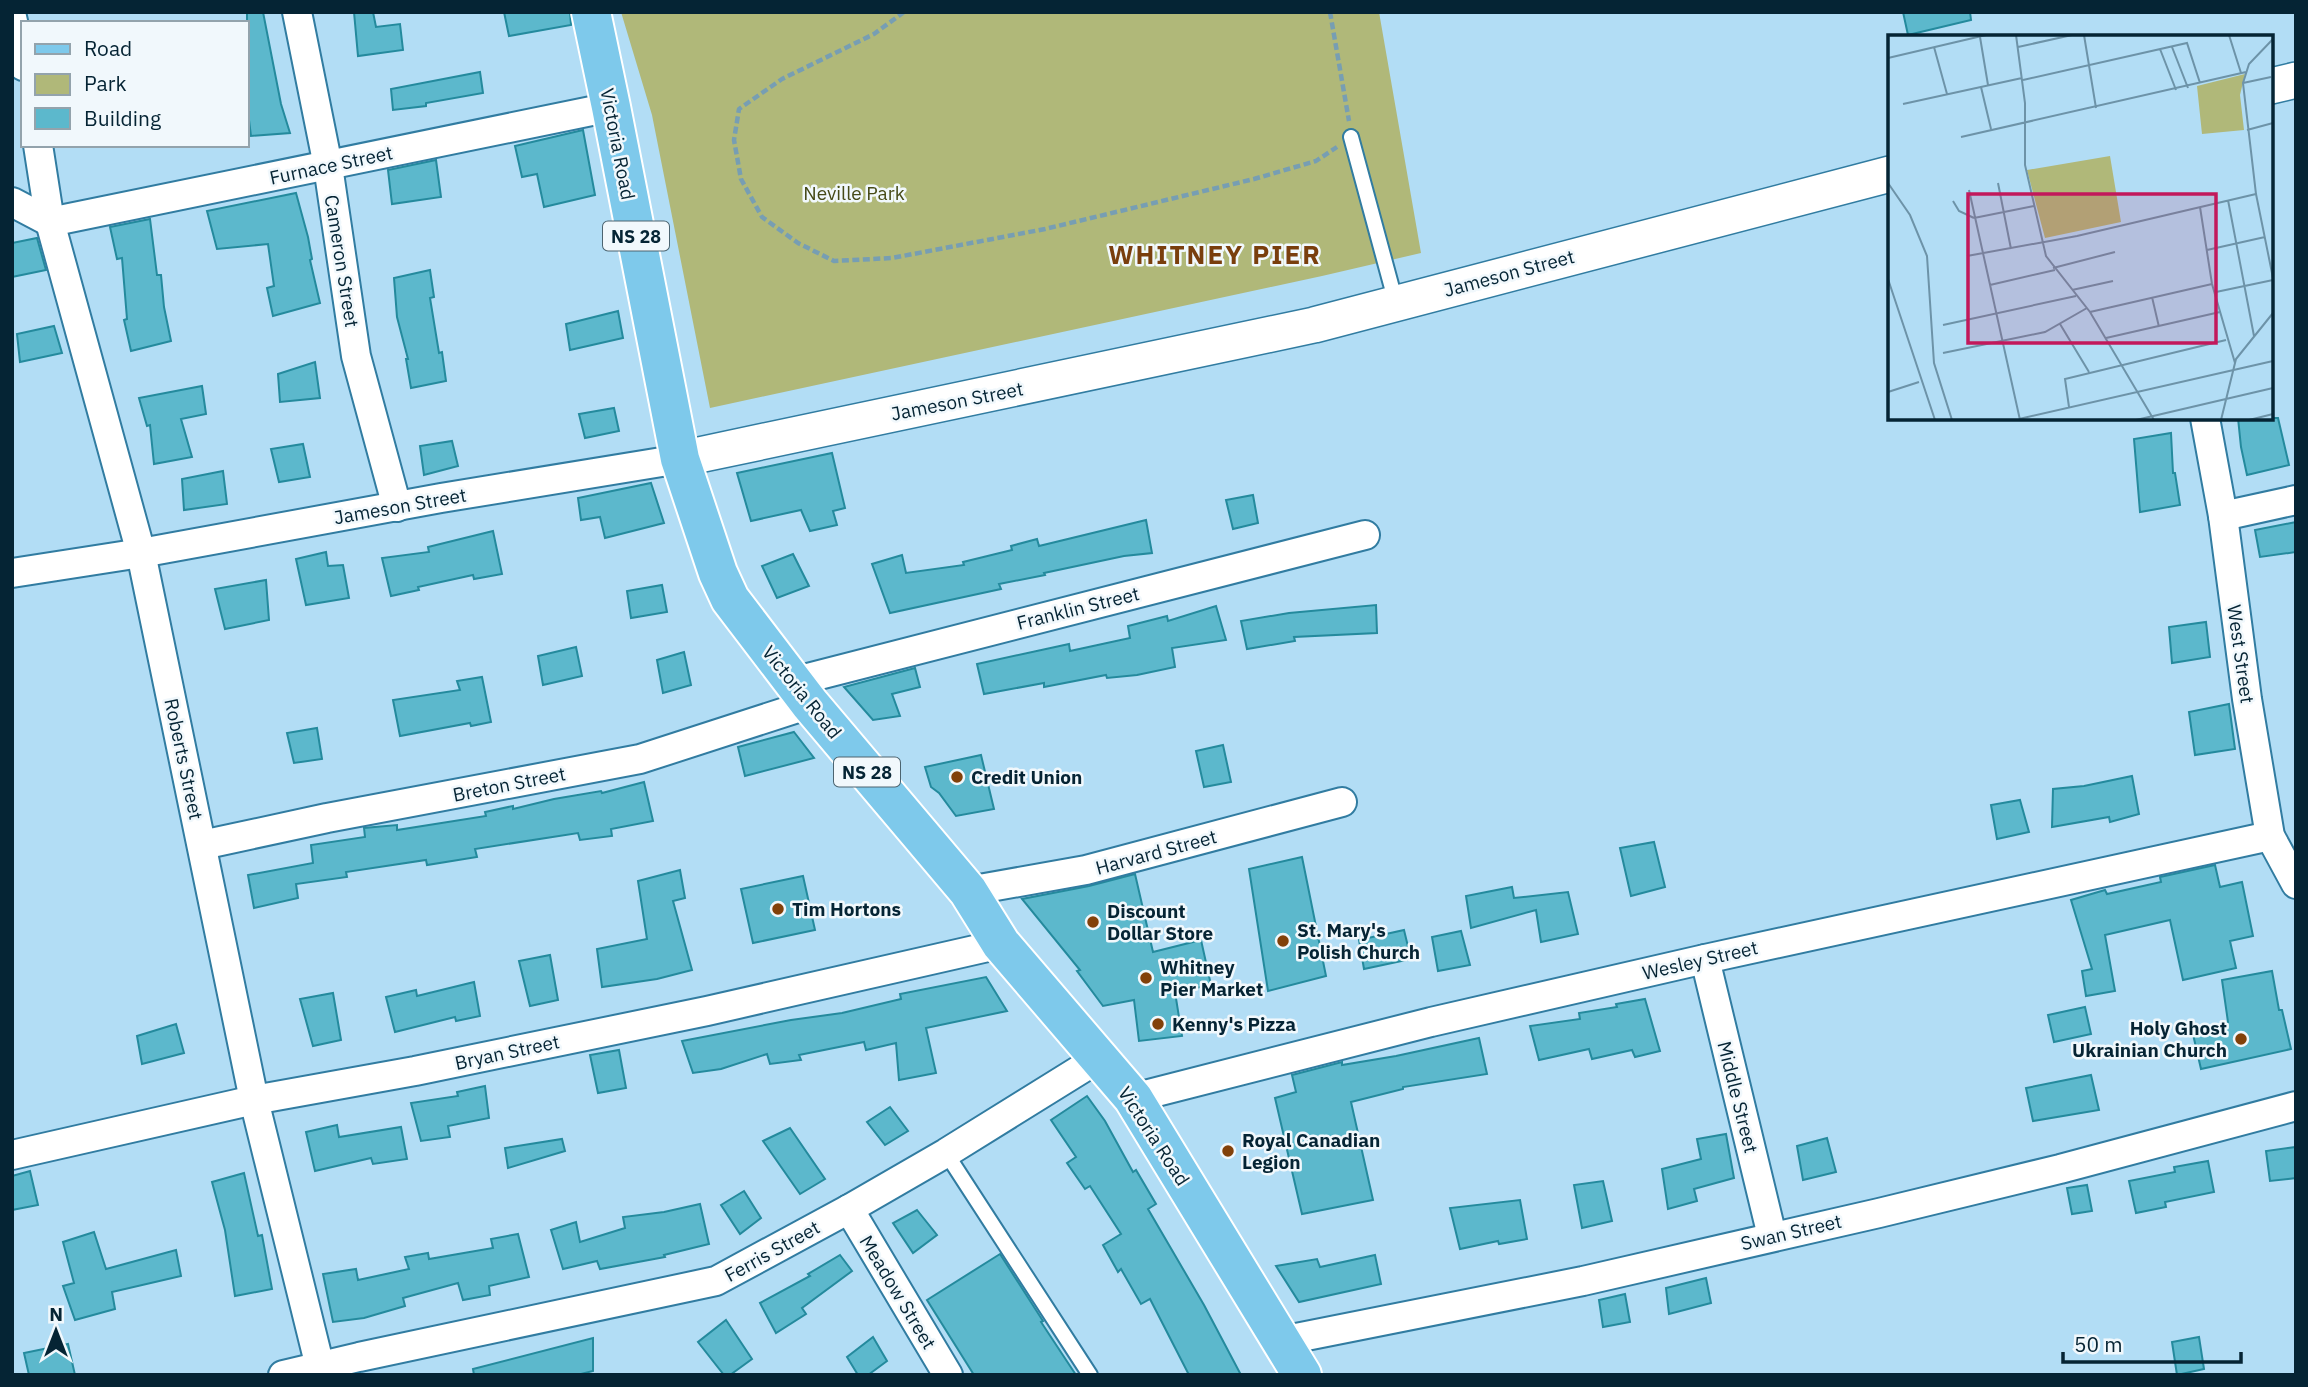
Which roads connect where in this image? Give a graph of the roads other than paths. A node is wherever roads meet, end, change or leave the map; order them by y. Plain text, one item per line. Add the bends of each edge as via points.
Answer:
1 (297, 12) edge
2 (591, 12) edge
3 (12, 17) edge
4 (21, 57) edge
5 (2296, 80) edge
6 (2273, 86) edge
7 (611, 107) junction
8 (1351, 137) road end
9 (38, 147) edge
10 (328, 166) junction
11 (1888, 175) edge
12 (12, 202) edge
13 (50, 222) junction
14 (1396, 303) junction
15 (2205, 420) edge
16 (680, 459) junction
17 (2296, 500) edge
18 (397, 507) junction
19 (2223, 516) junction
20 (1365, 535) dead end
21 (141, 554) junction
22 (12, 573) edge
23 (801, 693) junction
24 (1342, 802) dead end
25 (2270, 836) junction
26 (202, 845) junction
27 (2296, 884) edge
28 (968, 891) junction
29 (1001, 944) junction
30 (1704, 959) junction
31 (1099, 1058) junction
32 (1133, 1098) junction
33 (254, 1100) junction
34 (2296, 1106) edge
35 (946, 1153) junction
36 (12, 1155) edge
37 (849, 1209) junction
38 (1772, 1236) junction
39 (1281, 1341) junction
40 (321, 1371) edge
41 (283, 1375) edge
42 (948, 1375) edge
43 (1090, 1375) edge
44 (1302, 1375) edge

1 - 10 street, Cameron Street
2 - 7 main road, Victoria Road / NS 28
3 - 4 street
5 - 6 street
7 - 10 street, Furnace Street
7 - 16 main road, Victoria Road / NS 28
8 - 14 lane
9 - 13 street, Roberts Street
10 - 13 street, Furnace Street
10 - 18 street, Cameron Street via 356,356
11 - 14 street, Jameson Street
12 - 13 street
13 - 21 street, Roberts Street
14 - 16 street, Jameson Street via 1273,334
15 - 19 street, West Street
16 - 18 street, Jameson Street
16 - 23 main road, Victoria Road / NS 28 via 730,599
17 - 19 street
18 - 21 street, Jameson Street
19 - 25 street, West Street
20 - 23 street, Franklin Street
21 - 22 street, Jameson Street
21 - 26 street, Roberts Street
23 - 26 street, Breton Street via 640,759
23 - 28 main road, Victoria Road / NS 28
24 - 28 street, Harvard Street via 1086,870
25 - 27 street, West Street
25 - 30 street, Wesley Street
26 - 33 street, Roberts Street
28 - 29 main road, Victoria Road / NS 28
29 - 31 main road, Victoria Road / NS 28
29 - 33 street, Bryan Street via 707,1011
30 - 32 street, Wesley Street
30 - 38 street, Middle Street
31 - 32 main road, Victoria Road / NS 28
31 - 35 street, Ferris Street
32 - 39 main road, Victoria Road / NS 28
33 - 36 street, Bryan Street
33 - 40 street, Roberts Street
34 - 38 street, Swan Street via 2060,1169
35 - 37 street, Ferris Street
35 - 43 lane
37 - 40 street, Ferris Street via 716,1281 359,1357
37 - 42 street, Meadow Street
38 - 39 street, Swan Street via 1583,1281
39 - 44 main road, Victoria Road / NS 28
40 - 41 street, Ferris Street

